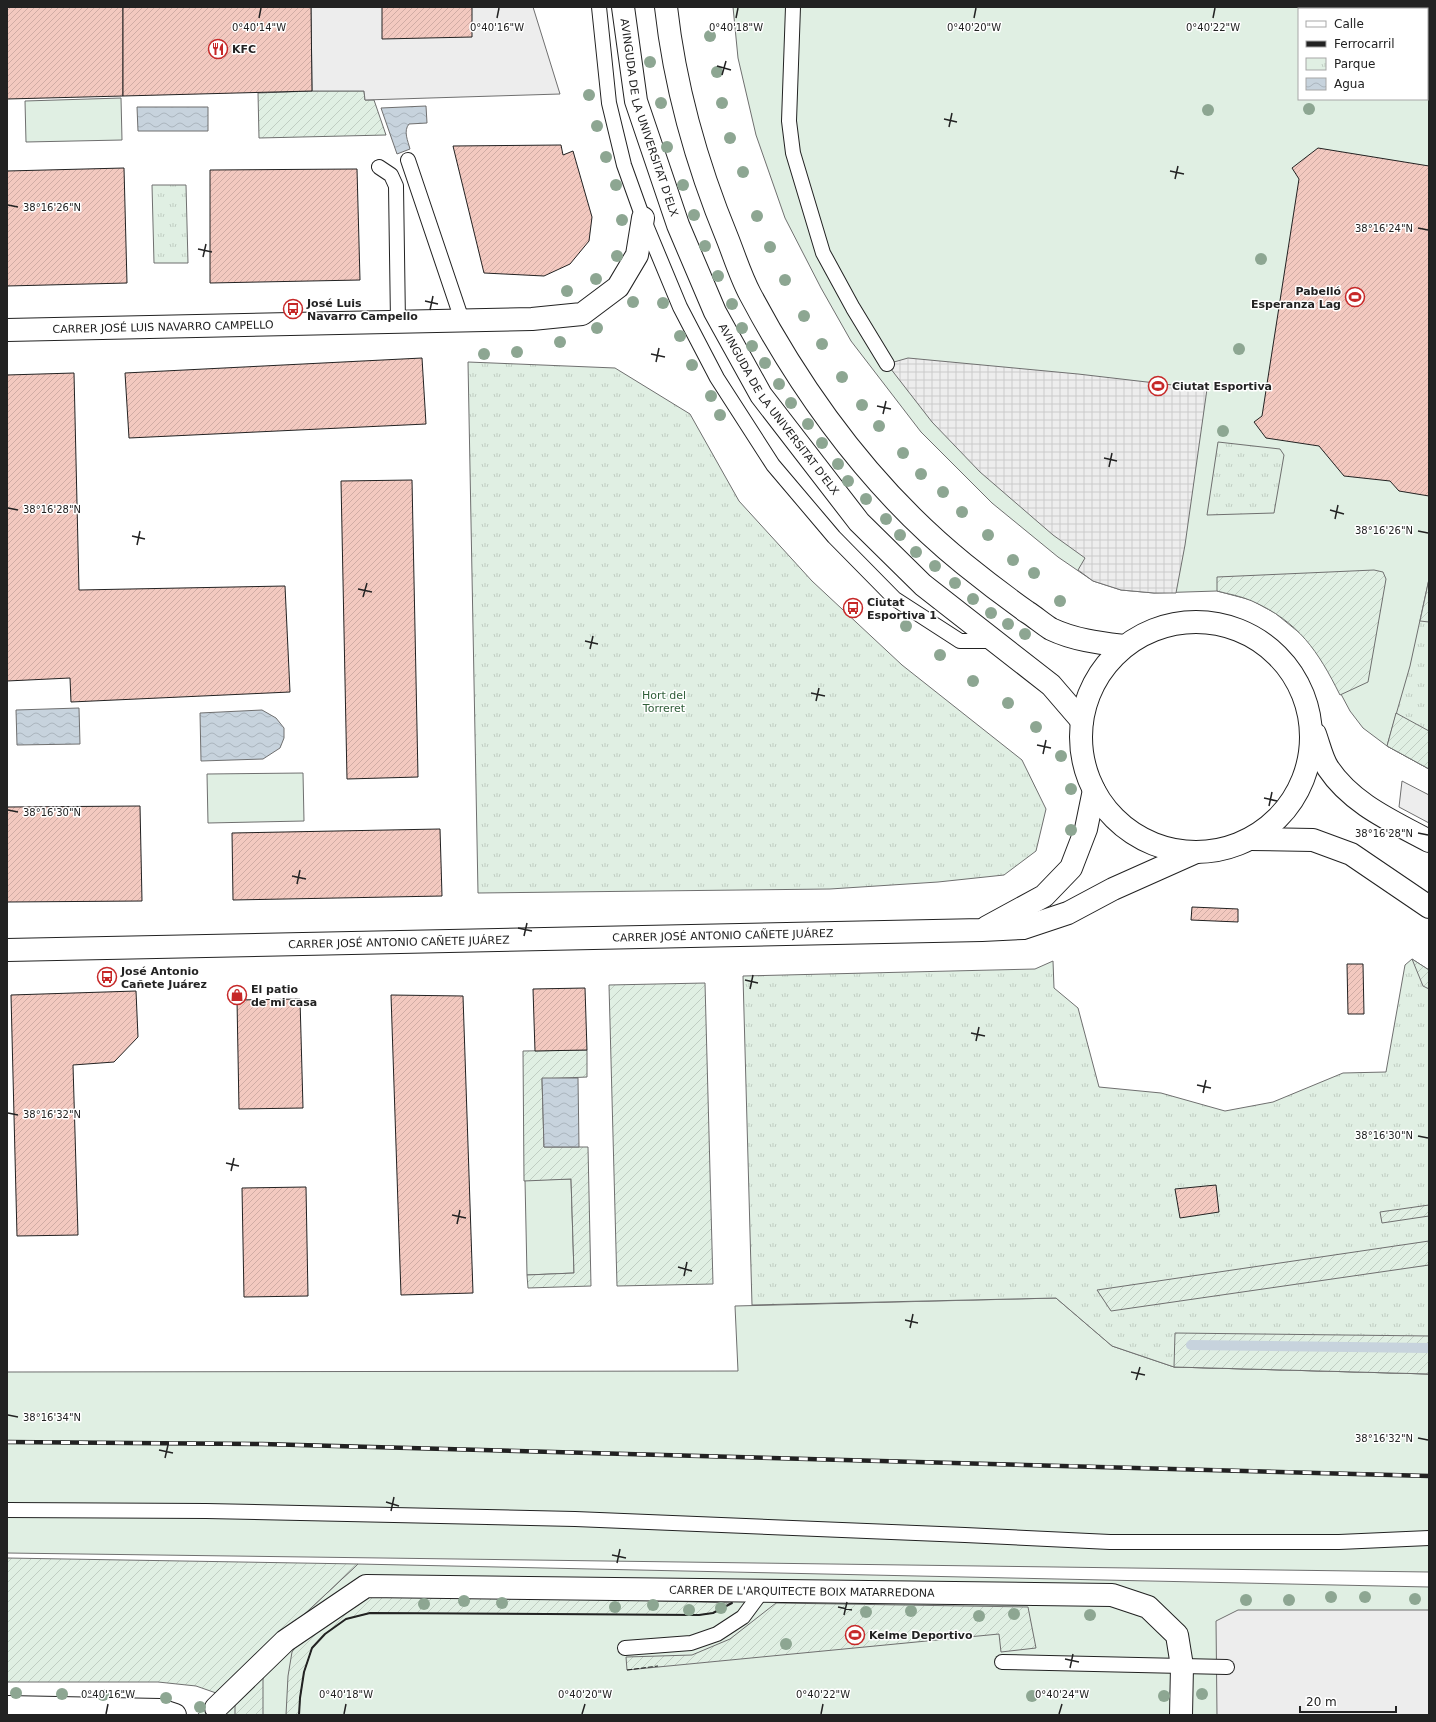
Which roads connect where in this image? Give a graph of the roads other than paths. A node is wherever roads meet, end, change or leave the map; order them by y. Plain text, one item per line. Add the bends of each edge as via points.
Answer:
1 (598, 7) edge
2 (623, 7) edge
3 (666, 7) edge
4 (793, 7) edge
5 (408, 160) dead end
6 (379, 167) dead end
7 (643, 218) junction
8 (462, 320) junction
9 (398, 322) junction
10 (7, 330) edge
11 (887, 364) dead end
12 (996, 641) junction
13 (1124, 646) junction
14 (1082, 721) junction
15 (1312, 728) junction
16 (1094, 790) junction
17 (1250, 839) junction
18 (1429, 841) edge
19 (1196, 852) junction
20 (1429, 907) edge
21 (982, 930) junction
22 (7, 950) edge
23 (7, 1510) edge
24 (1429, 1538) edge
25 (763, 1590) junction
26 (625, 1648) dead end
27 (1002, 1662) dead end
28 (1227, 1667) dead end
29 (1182, 1674) junction
30 (7, 1707) edge
31 (216, 1708) dead end
32 (77, 1712) edge
33 (175, 1715) edge
34 (1181, 1715) edge

1 - 7 lane via 609,103 624,165
2 - 12 main road, AVINGUDA DE LA UNIVERSITAT D'ELX via 636,101 678,225 714,312 761,395 859,522 923,585
3 - 13 main road via 670,45 689,132 720,223 749,292 788,362 833,427 883,487 934,540 992,587 1051,628 1080,640
4 - 11 lane via 789,121 793,153 823,253 852,308
5 - 8 lane
6 - 9 lane via 391,175 396,186
7 - 8 main road, CARRER JOSÉ LUIS NAVARRO CAMPELLO via 637,255 618,287 582,314 532,319
7 - 12 lane via 683,313 717,378 773,465 834,537 895,600 960,641
8 - 9 main road, CARRER JOSÉ LUIS NAVARRO CAMPELLO
9 - 10 main road, CARRER JOSÉ LUIS NAVARRO CAMPELLO
12 - 14 main road, AVINGUDA DE LA UNIVERSITAT D'ELX via 1051,684
13 - 14 main road via 1096,680 1087,699
13 - 15 main road via 1143,634 1172,624 1187,622 1210,622 1232,627 1253,636 1287,665 1300,684 1308,705
14 - 16 main road via 1081,744 1084,762
15 - 17 main road via 1310,758 1301,786 1285,811
15 - 18 main road via 1327,767 1347,792 1373,811
16 - 19 main road via 1103,805 1128,830 1160,846
16 - 21 main road, CARRER JOSÉ ANTONIO CAÑETE JUÁREZ via 1086,829 1071,868 1044,896
17 - 19 main road via 1224,849
17 - 20 main road via 1313,840 1352,854
19 - 21 main road, CARRER JOSÉ ANTONIO CAÑETE JUÁREZ via 1113,889 1068,913 1023,928
21 - 22 main road, CARRER JOSÉ ANTONIO CAÑETE JUÁREZ
23 - 24 lane via 206,1511 575,1519 1110,1542 1339,1542
25 - 26 lane via 743,1617 717,1634 690,1644
25 - 29 main road, CARRER DE L'ARQUITECTE BOIX MATARREDONA via 1112,1596 1148,1607 1177,1635
25 - 31 main road, CARRER DE L'ARQUITECTE BOIX MATARREDONA via 366,1586 285,1641
27 - 29 lane
28 - 29 lane
29 - 34 main road, CARRER DE L'ARQUITECTE BOIX MATARREDONA
30 - 32 main road
32 - 33 main road via 160,1710

